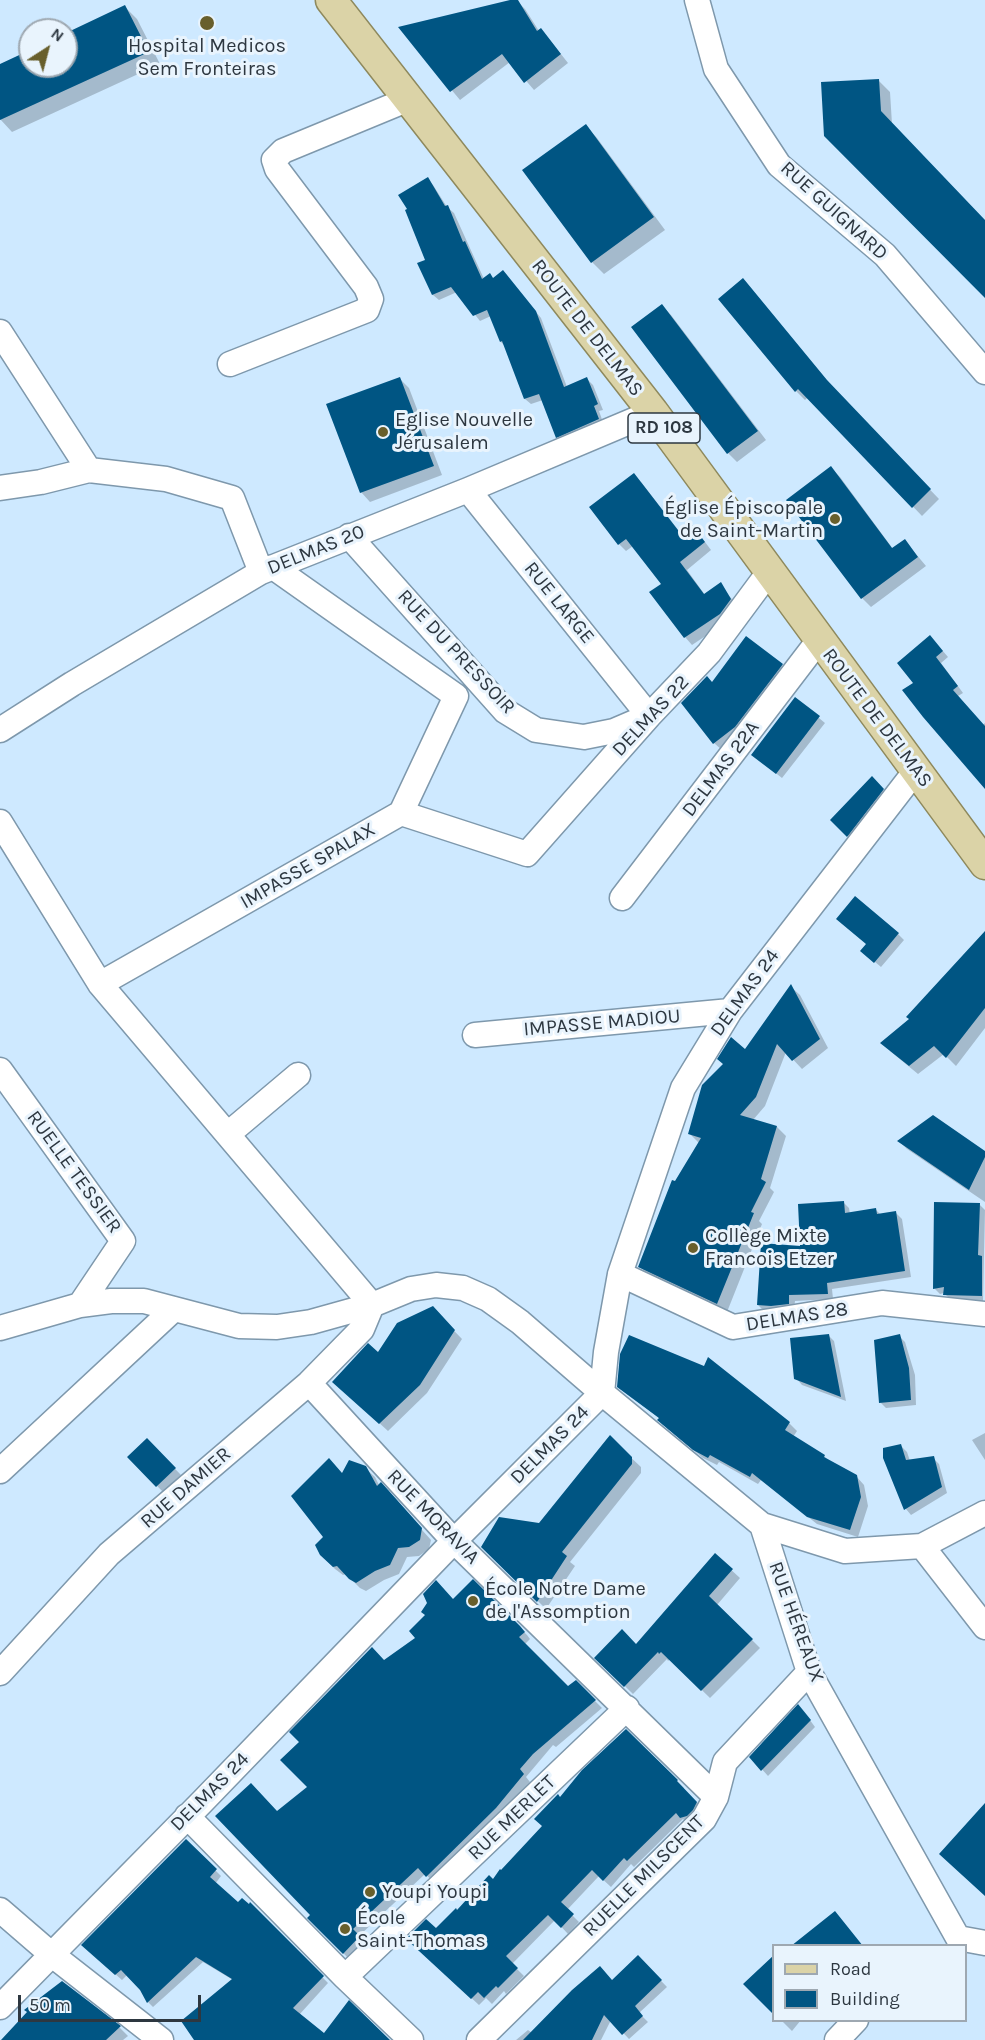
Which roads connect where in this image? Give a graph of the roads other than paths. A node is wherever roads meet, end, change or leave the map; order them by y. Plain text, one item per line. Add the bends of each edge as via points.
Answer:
1 (332, 0) edge
2 (697, 0) edge
3 (409, 99) junction
4 (0, 332) edge
5 (230, 364) dead end
6 (985, 372) edge
7 (653, 412) junction
8 (89, 470) junction
9 (0, 488) edge
10 (468, 490) junction
11 (349, 536) junction
12 (267, 569) junction
13 (769, 572) junction
14 (819, 640) junction
15 (650, 716) junction
16 (0, 730) edge
17 (917, 769) junction
18 (400, 813) junction
19 (0, 822) edge
20 (985, 864) edge
21 (622, 898) dead end
22 (100, 984) junction
23 (730, 1011) junction
24 (475, 1035) dead end
25 (0, 1070) edge
26 (298, 1075) dead end
27 (228, 1134) junction
28 (620, 1274) junction
29 (80, 1305) junction
30 (372, 1305) junction
31 (174, 1309) junction
32 (985, 1314) edge
33 (0, 1328) edge
34 (309, 1383) junction
35 (602, 1393) junction
36 (0, 1471) edge
37 (985, 1513) edge
38 (762, 1525) junction
39 (454, 1540) junction
40 (922, 1546) junction
41 (985, 1627) edge
42 (810, 1671) junction
43 (0, 1673) edge
44 (627, 1708) junction
45 (716, 1797) junction
46 (187, 1816) junction
47 (0, 1910) edge
48 (953, 1942) edge
49 (985, 1943) edge
50 (51, 1954) junction
51 (345, 1977) junction
52 (0, 2007) edge
53 (854, 2022) edge
54 (161, 2040) edge
55 (411, 2040) edge
56 (479, 2040) edge
57 (837, 2040) edge

1 - 3 main road, ROUTE DE DELMAS / RD 108
2 - 6 street, RUE GUIGNARD via 716,69 779,165 885,255
3 - 5 street via 283,151 274,160 366,287 371,299 367,310
3 - 7 main road, ROUTE DE DELMAS / RD 108
4 - 8 street
7 - 10 street, DELMAS 20
7 - 13 main road, ROUTE DE DELMAS / RD 108
8 - 9 street
8 - 12 street via 166,479 232,498
10 - 11 street, DELMAS 20
10 - 15 street, RUE LARGE
11 - 12 street, DELMAS 20
11 - 15 street, RUE DU PRESSOIR via 506,711 536,730 584,737 614,731
12 - 16 street, DELMAS 20
12 - 18 street via 456,696
13 - 14 main road, ROUTE DE DELMAS / RD 108
13 - 15 street, DELMAS 22 via 710,653
14 - 17 main road, ROUTE DE DELMAS / RD 108
14 - 21 street, DELMAS 22A
15 - 18 street, DELMAS 22 via 527,854
17 - 20 main road, ROUTE DE DELMAS / RD 108
17 - 23 street, DELMAS 24
18 - 22 street, IMPASSE SPALAX
19 - 22 street
22 - 27 street
23 - 24 street, IMPASSE MADIOU
23 - 28 street, DELMAS 24 via 683,1088
25 - 29 street, RUELLE TESSIER via 123,1241
26 - 27 street
27 - 30 street
28 - 32 street, DELMAS 28 via 733,1327 882,1303
28 - 35 street, DELMAS 24
29 - 31 street via 144,1301
29 - 33 street
30 - 31 street via 277,1327 239,1326
30 - 34 street, RUE DAMIER via 362,1329
30 - 35 street via 411,1289 436,1285 464,1288 488,1299 520,1322
31 - 36 street
34 - 39 street, RUE MORAVIA
34 - 43 street, RUE DAMIER via 109,1554
35 - 38 street
35 - 39 street, DELMAS 24
37 - 40 street
38 - 40 street via 845,1551
38 - 42 street, RUE HÉREAUX
39 - 44 street, RUE MORAVIA
39 - 46 street, DELMAS 24
40 - 41 street
42 - 45 street, RUELLE MILSCENT via 725,1762
42 - 48 street, RUE HÉREAUX
44 - 45 street, RUE MORAVIA
44 - 51 street, RUE MERLET
45 - 56 street, RUELLE MILSCENT via 704,1819
46 - 50 street, DELMAS 24
46 - 51 street
47 - 50 street
48 - 49 street, RUE HÉREAUX
50 - 52 street, DELMAS 24
50 - 54 street
51 - 55 street
53 - 57 street

